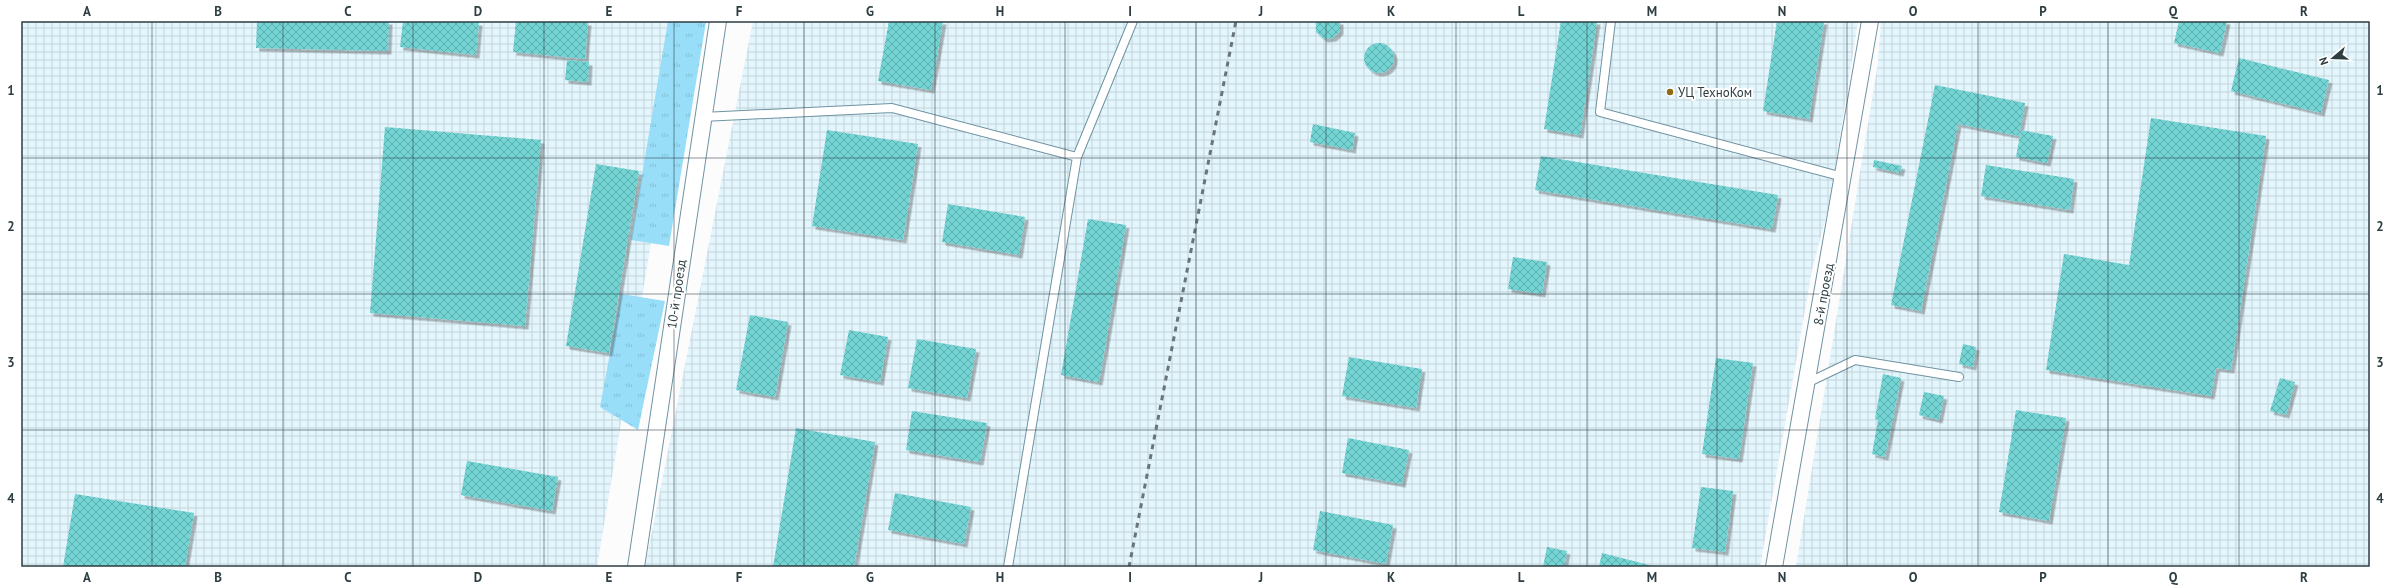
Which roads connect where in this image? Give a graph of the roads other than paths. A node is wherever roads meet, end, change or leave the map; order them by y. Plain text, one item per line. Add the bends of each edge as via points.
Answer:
1 (718, 21) edge
2 (1133, 21) edge
3 (1611, 21) edge
4 (1870, 21) edge
5 (702, 117) junction
6 (1077, 157) junction
7 (1843, 177) junction
8 (1958, 377) dead end
9 (1807, 383) junction
10 (636, 567) edge
11 (1008, 567) edge
12 (1774, 567) edge

1 - 5 street, 10-й проезд
2 - 6 lane
3 - 7 lane via 1600,112
4 - 7 street, 8-й проезд
5 - 6 lane via 892,108
5 - 10 street, 10-й проезд
6 - 11 lane
7 - 9 street, 8-й проезд
8 - 9 lane via 1855,360
9 - 12 street, 8-й проезд

